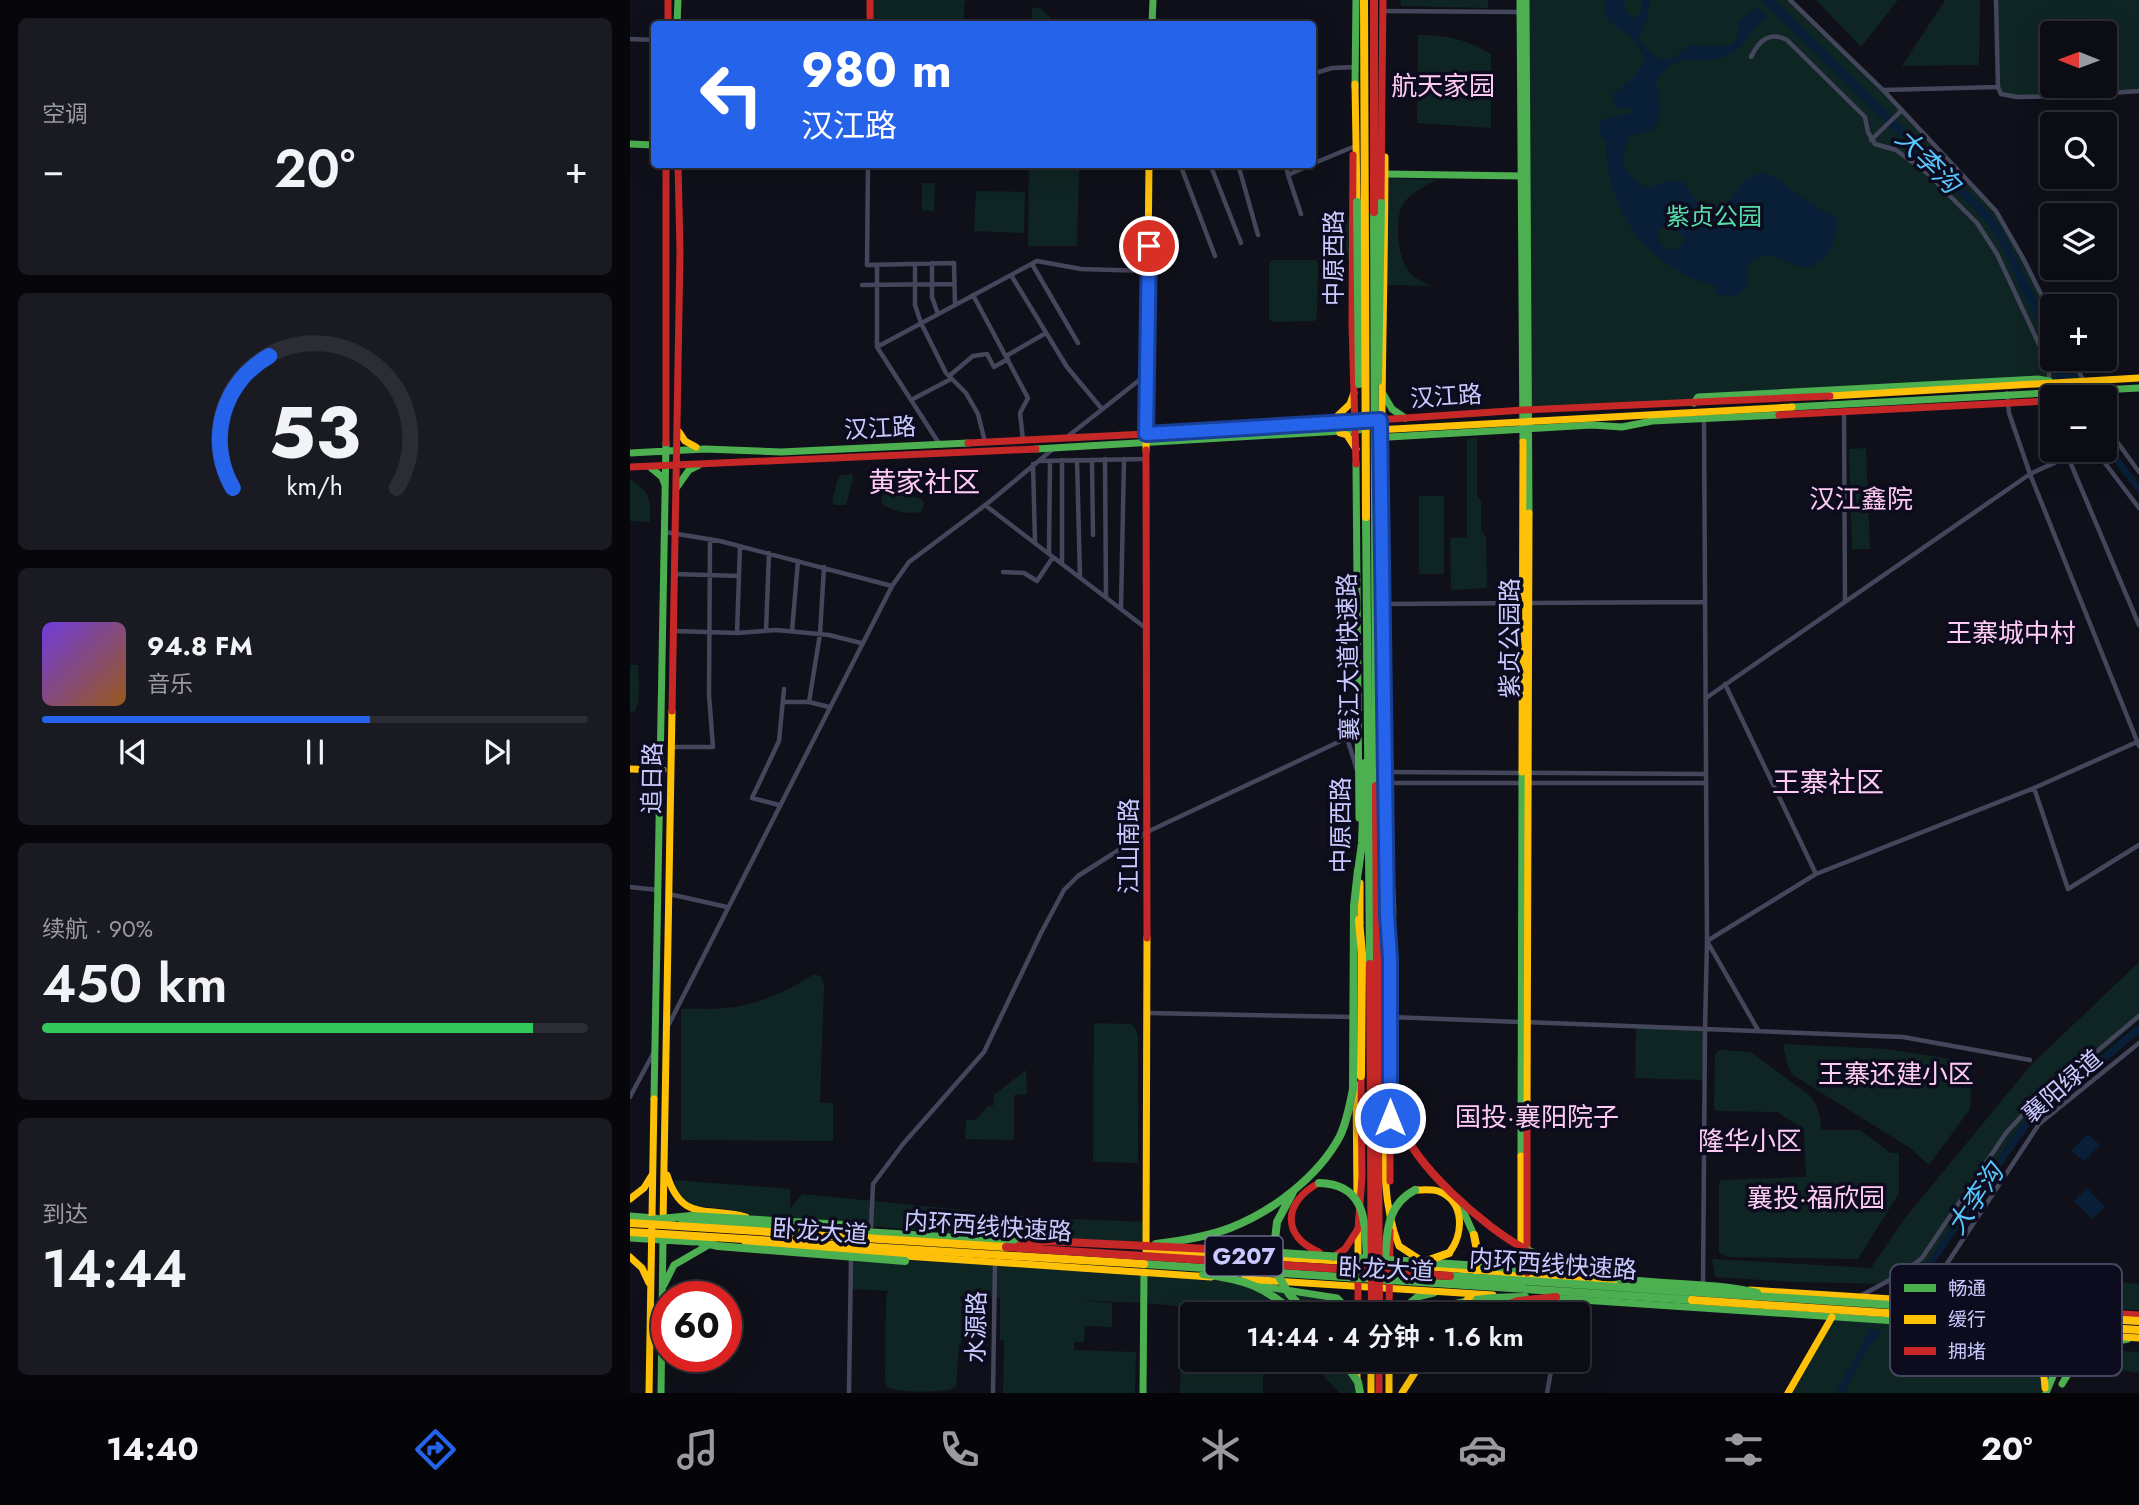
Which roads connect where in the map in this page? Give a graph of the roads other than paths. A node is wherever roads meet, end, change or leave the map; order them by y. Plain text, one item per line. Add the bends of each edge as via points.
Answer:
1 (668, 0) edge
2 (678, 0) edge
3 (870, 0) edge
4 (1153, 0) edge
5 (1356, 0) edge
6 (1364, 0) edge
7 (1374, 0) edge
8 (1383, 0) edge
9 (1523, 0) edge
10 (1790, 0) edge
11 (1996, 0) edge
12 (1356, 11) junction
13 (1383, 11) junction
14 (1521, 12) junction
15 (668, 21) edge
16 (677, 21) edge
17 (870, 21) edge
18 (1152, 21) edge
19 (630, 39) edge
20 (651, 40) edge
21 (1751, 57) dead end
22 (1356, 67) junction
23 (1316, 73) edge
24 (1382, 82) junction
25 (1355, 84) junction
26 (1998, 87) junction
27 (1883, 90) junction
28 (2139, 91) edge
29 (1901, 111) junction
30 (1871, 140) junction
31 (630, 144) edge
32 (651, 145) edge
33 (1353, 147) junction
34 (1316, 162) edge
35 (666, 168) edge
36 (677, 168) edge
37 (868, 168) edge
38 (1149, 168) edge
39 (1182, 168) edge
40 (1212, 168) edge
41 (1239, 168) edge
42 (1287, 168) edge
43 (1303, 168) edge
44 (1385, 174) junction
45 (1288, 175) junction
46 (1524, 176) junction
47 (1301, 214) dead end
48 (1258, 235) dead end
49 (1241, 243) dead end
50 (1215, 256) dead end
51 (915, 264) junction
52 (932, 264) junction
53 (1032, 264) junction
54 (877, 265) junction
55 (1149, 271) junction
56 (1011, 275) junction
57 (877, 284) junction
58 (915, 284) junction
59 (932, 284) junction
60 (954, 284) junction
61 (862, 285) dead end
62 (2041, 294) edge
63 (974, 295) junction
64 (955, 305) junction
65 (938, 314) junction
66 (921, 323) junction
67 (1046, 333) junction
68 (1078, 343) dead end
69 (877, 347) junction
70 (1007, 358) junction
71 (2079, 371) edge
72 (1147, 373) junction
73 (2139, 376) edge
74 (950, 378) junction
75 (2052, 382) junction
76 (2084, 382) junction
77 (2006, 384) junction
78 (2139, 388) edge
79 (1354, 391) junction
80 (1381, 391) junction
81 (2117, 391) edge
82 (2040, 399) edge
83 (911, 400) junction
84 (2008, 400) junction
85 (1844, 408) junction
86 (1102, 409) junction
87 (1526, 410) junction
88 (1405, 418) junction
89 (1704, 418) junction
90 (1380, 420) junction
91 (1526, 425) junction
92 (1356, 426) junction
93 (1331, 428) junction
94 (1405, 428) junction
95 (678, 429) junction
96 (1380, 430) junction
97 (667, 431) junction
98 (1389, 436) junction
99 (1066, 438) junction
100 (1146, 438) junction
101 (1023, 440) junction
102 (985, 442) junction
103 (2117, 442) edge
104 (940, 445) junction
105 (1054, 448) junction
106 (705, 449) junction
107 (1356, 450) junction
108 (667, 451) junction
109 (677, 451) junction
110 (1381, 451) junction
111 (648, 452) junction
112 (630, 453) edge
113 (1105, 459) junction
114 (1124, 459) junction
115 (1146, 459) junction
116 (1050, 460) junction
117 (1062, 460) junction
118 (1077, 460) junction
119 (1092, 460) junction
120 (2057, 462) edge
121 (2070, 462) edge
122 (2104, 462) edge
123 (702, 463) junction
124 (1036, 463) junction
125 (1369, 464) junction
126 (666, 465) junction
127 (677, 465) junction
128 (648, 466) junction
129 (630, 467) edge
130 (2139, 472) edge
131 (2030, 474) junction
132 (666, 488) junction
133 (676, 488) junction
134 (985, 505) junction
135 (2139, 508) edge
136 (665, 532) junction
137 (676, 534) junction
138 (1093, 535) dead end
139 (710, 539) junction
140 (1035, 543) junction
141 (740, 546) junction
142 (769, 553) junction
143 (1051, 555) junction
144 (798, 561) junction
145 (1062, 563) junction
146 (824, 567) junction
147 (1003, 572) dead end
148 (675, 574) junction
149 (709, 575) junction
150 (739, 576) junction
151 (1080, 578) junction
152 (892, 586) junction
153 (1106, 597) junction
154 (1705, 602) junction
155 (1526, 603) junction
156 (1845, 603) junction
157 (1383, 604) junction
158 (1121, 608) junction
159 (2139, 625) edge
160 (1148, 629) junction
161 (674, 631) junction
162 (766, 631) junction
163 (792, 631) junction
164 (708, 632) junction
165 (737, 633) junction
166 (820, 634) junction
167 (862, 643) junction
168 (1725, 684) junction
169 (784, 689) dead end
170 (1705, 698) junction
171 (783, 702) junction
172 (808, 702) junction
173 (829, 708) junction
174 (1373, 744) junction
175 (2138, 744) edge
176 (672, 747) junction
177 (630, 769) edge
178 (661, 770) junction
179 (671, 770) junction
180 (1525, 771) junction
181 (1385, 772) junction
182 (1706, 774) junction
183 (1359, 777) junction
184 (1525, 782) junction
185 (1385, 783) junction
186 (1706, 783) junction
187 (2034, 788) junction
188 (779, 805) junction
189 (1147, 832) junction
190 (2139, 845) edge
191 (1358, 870) junction
192 (1816, 874) junction
193 (630, 887) edge
194 (659, 891) junction
195 (669, 894) junction
196 (727, 908) junction
197 (1392, 915) junction
198 (1707, 941) junction
199 (1147, 1013) junction
200 (2139, 1016) edge
201 (1355, 1017) junction
202 (1390, 1017) junction
203 (1525, 1021) junction
204 (667, 1028) junction
205 (1705, 1029) junction
206 (1759, 1031) junction
207 (2139, 1043) edge
208 (656, 1048) junction
209 (2030, 1060) dead end
210 (630, 1096) edge
211 (664, 1163) junction
212 (653, 1170) junction
213 (1434, 1173) junction
214 (1310, 1174) junction
215 (630, 1199) edge
216 (652, 1218) junction
217 (663, 1219) junction
218 (630, 1220) edge
219 (1390, 1220) junction
220 (764, 1225) junction
221 (871, 1227) junction
222 (1357, 1229) junction
223 (634, 1233) edge
224 (936, 1236) junction
225 (630, 1238) edge
226 (652, 1240) junction
227 (663, 1241) junction
228 (713, 1243) junction
229 (995, 1247) junction
230 (1141, 1248) junction
231 (851, 1253) junction
232 (1332, 1255) junction
233 (630, 1257) edge
234 (1305, 1260) junction
235 (985, 1261) junction
236 (995, 1262) junction
237 (1096, 1262) junction
238 (1414, 1262) junction
239 (1358, 1263) junction
240 (1390, 1264) junction
241 (1914, 1264) edge
242 (1944, 1264) edge
243 (1144, 1272) junction
244 (1520, 1274) junction
245 (1610, 1277) junction
246 (1236, 1279) junction
247 (1890, 1280) edge
248 (651, 1281) edge
249 (662, 1281) edge
250 (666, 1281) edge
251 (1703, 1287) junction
252 (1358, 1288) junction
253 (1390, 1289) junction
254 (651, 1290) joint
255 (1441, 1292) junction
256 (1859, 1296) junction
257 (1890, 1298) edge
258 (1280, 1299) junction
259 (1542, 1299) junction
260 (1283, 1302) edge
261 (1284, 1302) edge
262 (1297, 1302) edge
263 (1342, 1302) edge
264 (1356, 1302) edge
265 (1370, 1302) edge
266 (1371, 1302) edge
267 (1380, 1302) edge
268 (1381, 1302) edge
269 (1389, 1302) edge
270 (1411, 1302) edge
271 (1456, 1302) edge
272 (1466, 1302) edge
273 (1525, 1302) edge
274 (1543, 1302) edge
275 (1784, 1302) junction
276 (1890, 1308) edge
277 (1890, 1312) edge
278 (1832, 1317) junction
279 (1890, 1321) edge
280 (661, 1372) edge
281 (1351, 1372) edge
282 (1357, 1372) edge
283 (1371, 1372) edge
284 (1379, 1372) edge
285 (1389, 1372) edge
286 (1415, 1372) edge
287 (1552, 1372) edge
288 (2053, 1376) edge
289 (2065, 1376) edge
290 (2066, 1376) edge
291 (2062, 1384) junction
292 (649, 1393) edge
293 (661, 1393) edge
294 (849, 1393) edge
295 (993, 1393) edge
296 (1143, 1393) edge
297 (1358, 1393) edge
298 (1371, 1393) edge
299 (1379, 1393) edge
300 (1389, 1393) edge
301 (1402, 1393) edge
302 (1547, 1393) edge
303 (1788, 1393) edge
304 (2046, 1393) edge
305 (2059, 1393) edge

1 - 15 main road
2 - 16 main road
3 - 17 main road
4 - 18 main road
5 - 12 main road, 中原西路
6 - 125 main road, 襄江大道快速路, bridge
7 - 125 main road, 襄江大道快速路, bridge
8 - 13 main road, 中原西路
9 - 14 main road, 紫贞公园路
9 - 46 main road, 紫贞公园路
10 - 27 street
11 - 26 street
12 - 13 street
12 - 22 main road, 中原西路
13 - 14 street
13 - 24 main road, 中原西路
14 - 46 main road, 紫贞公园路
19 - 20 street
21 - 30 street via 1772,35 1787,40 1865,117
22 - 23 street
22 - 25 main road, 中原西路
24 - 44 main road, 中原西路
24 - 125 main road, bridge via 1378,445
25 - 33 main road, 中原西路
25 - 125 main road, bridge via 1358,368 1361,444
26 - 27 street
26 - 28 street via 2001,94 2017,97
27 - 29 street
29 - 30 street
29 - 62 street via 1996,211
30 - 75 street via 1896,150 1927,173 1977,223 1997,254
31 - 32 main road
33 - 34 street
33 - 79 main road, 中原西路
35 - 97 main road, 追日路
36 - 95 main road, 追日路
37 - 54 street via 867,265
38 - 55 main road, 江山南路
39 - 50 street
40 - 49 street
41 - 48 street
42 - 45 street
43 - 45 street
44 - 46 main road
44 - 80 main road, 中原西路
45 - 47 street
46 - 87 main road, 紫贞公园路
51 - 52 street
51 - 54 street
51 - 58 street
52 - 59 street
52 - 60 street via 954,263
53 - 55 street
53 - 56 street
53 - 68 street
54 - 57 street
55 - 72 main road, 江山南路
56 - 63 street
56 - 67 street
57 - 58 street
57 - 61 street
57 - 69 street
58 - 59 street
58 - 66 street
59 - 60 street
59 - 65 street
60 - 64 street
63 - 64 street
63 - 70 street
64 - 65 street
65 - 66 street
66 - 69 street
66 - 74 street
67 - 70 street
67 - 86 street via 1066,367
69 - 83 street
70 - 74 street via 994,367 987,354 973,356
70 - 101 street via 1028,398 1020,412
71 - 76 street
72 - 86 street
72 - 100 main road, 江山南路
73 - 76 main road, 汉江路
74 - 83 street
74 - 102 street via 978,414
75 - 76 main road, 汉江路
75 - 77 main road, 汉江路
77 - 84 street
77 - 87 main road, 汉江路
78 - 81 main road, 汉江路
79 - 92 main road, 中原西路
79 - 93 main road
80 - 88 main road via 1392,409
80 - 90 main road, 中原西路
82 - 84 main road, 汉江路
83 - 104 street
84 - 85 main road, 汉江路
84 - 131 street via 2008,413
85 - 89 main road
85 - 91 main road, 汉江路
85 - 156 street
86 - 99 street
87 - 88 main road, 汉江路
87 - 91 main road, 紫贞公园路
88 - 90 main road, 汉江路
89 - 91 main road via 1622,426
89 - 154 street
90 - 92 main road, 汉江路
90 - 96 main road, 中原西路
91 - 94 main road, 汉江路
91 - 98 main road
91 - 155 main road, 紫贞公园路
92 - 93 main road, 汉江路
92 - 96 main road, 汉江路
92 - 107 main road, 中原西路
93 - 100 main road, 汉江路
93 - 107 main road via 1347,435
94 - 96 main road, 汉江路
94 - 98 main road
95 - 106 main road via 685,442
95 - 109 main road, 追日路
96 - 110 main road, 中原西路
97 - 108 main road, 追日路
97 - 111 main road via 663,442
98 - 110 main road
99 - 100 main road, 汉江路
99 - 101 main road, 汉江路
100 - 105 main road, 汉江路
100 - 115 main road, 江山南路
101 - 102 main road, 汉江路
102 - 104 main road, 汉江路
103 - 130 street
104 - 106 main road, 汉江路 via 781,452
105 - 123 main road, 汉江路
105 - 124 street
106 - 109 main road, 汉江路
107 - 183 main road, 中原西路
108 - 109 main road, 汉江路
108 - 111 main road, 汉江路
108 - 126 main road, 追日路
109 - 127 main road, 追日路
110 - 157 main road, 中原西路
111 - 112 main road, 汉江路
113 - 114 street
113 - 119 street
113 - 153 street
114 - 115 street
114 - 158 street
115 - 160 main road, 江山南路
116 - 117 street
116 - 124 street
116 - 143 street
117 - 118 street
117 - 145 street
118 - 119 street
118 - 151 street
119 - 138 street
120 - 131 street
121 - 159 street
122 - 135 street
123 - 127 main road, 汉江路
123 - 133 main road via 689,470
124 - 134 street
124 - 140 street
125 - 174 main road, 襄江大道快速路, bridge
126 - 127 main road, 汉江路
126 - 128 main road, 汉江路
126 - 132 main road, 追日路
127 - 133 main road, 追日路
128 - 129 main road, 汉江路
128 - 132 main road via 662,477
131 - 156 street
131 - 175 street
132 - 136 main road, 追日路
133 - 137 main road, 追日路
134 - 140 street
134 - 152 street via 909,562
136 - 137 street
136 - 178 main road, 追日路
137 - 139 street
137 - 148 main road, 追日路
139 - 141 street
139 - 149 street
140 - 143 street
141 - 142 street
141 - 150 street
142 - 144 street
142 - 162 street
143 - 145 street
143 - 147 street via 1037,581 1024,573
144 - 146 street
144 - 163 street
145 - 151 street
146 - 152 street
146 - 166 street
148 - 149 street
148 - 161 main road, 追日路
149 - 150 street
149 - 164 street
150 - 165 street
151 - 153 street
152 - 167 street
153 - 158 street
154 - 155 street
154 - 170 street
155 - 157 street
155 - 180 main road, 紫贞公园路
156 - 168 street
157 - 181 main road, 中原西路
158 - 160 street
160 - 189 main road, 江山南路
161 - 164 street
161 - 176 main road, 追日路
162 - 163 street
162 - 165 street
163 - 166 street
164 - 165 street
164 - 176 street via 713,747
166 - 167 street
166 - 172 street
167 - 173 street
168 - 170 street
168 - 192 street
169 - 171 street
170 - 182 street
171 - 172 street
171 - 188 street via 779,741 752,798
172 - 173 street
173 - 188 street
174 - 191 main road, bridge via 1363,772
174 - 197 main road, bridge via 1384,770
174 - 266 main road, 襄江大道快速路, bridge
174 - 267 main road, 襄江大道快速路, bridge
175 - 187 street
176 - 179 main road, 追日路
177 - 178 main road
178 - 179 main road
178 - 194 main road, 追日路
179 - 195 main road, 追日路
180 - 181 street
180 - 182 street
180 - 184 main road, 紫贞公园路
181 - 185 main road, 中原西路
182 - 186 street
183 - 189 street via 1347,738
183 - 201 main road, 中原西路 via 1360,938
184 - 185 street
184 - 186 street
184 - 203 main road, 紫贞公园路
185 - 202 main road, 中原西路
186 - 198 street
187 - 190 street via 2068,889
187 - 192 street
188 - 196 street
189 - 199 main road, 江山南路
189 - 221 street via 1064,890 984,1052 873,1184
191 - 214 main road, bridge via 1352,1104 1332,1152
191 - 222 main road, bridge via 1362,1177
192 - 198 street
193 - 194 street
194 - 208 main road, 追日路
195 - 196 street
195 - 204 main road, 追日路
196 - 204 street
197 - 213 main road, bridge via 1397,1110 1403,1130
197 - 219 main road, bridge via 1385,964
198 - 205 street
198 - 206 street
199 - 201 street
199 - 230 main road, 江山南路
200 - 241 street via 2006,1133
201 - 222 main road, 中原西路
202 - 203 street
202 - 219 main road, 中原西路
203 - 205 street
203 - 244 main road, 紫贞公园路
204 - 211 main road, 追日路
205 - 206 street
205 - 251 street
206 - 209 street via 1903,1037
207 - 242 street, 襄阳绿道 via 2039,1124
208 - 210 street
208 - 212 main road, 追日路
211 - 217 main road, 追日路
211 - 220 main road via 672,1191 683,1206 738,1214
212 - 215 main road via 650,1181
212 - 216 main road, 追日路
213 - 245 main road, bridge via 1474,1215 1511,1242 1548,1259
213 - 272 main road, bridge via 1461,1205 1474,1235 1476,1275
214 - 230 main road, bridge via 1249,1219
214 - 262 main road, bridge via 1282,1207 1272,1246 1282,1286
216 - 217 main road, 卧龙大道 / G207
216 - 218 main road, 卧龙大道 / G207
216 - 226 main road, 追日路
217 - 220 main road, 卧龙大道 / G207
217 - 227 main road, 追日路
218 - 221 main road, bridge via 691,1216
218 - 229 main road, 内环西线快速路, bridge
219 - 240 main road, 中原西路
219 - 244 main road via 1400,1248 1421,1261
220 - 224 main road, 卧龙大道 / G207
221 - 224 main road
222 - 234 main road via 1345,1249 1334,1256
222 - 239 main road, 中原西路
223 - 235 main road, bridge via 718,1246 905,1261
223 - 237 main road, 内环西线快速路, bridge
224 - 230 main road, 卧龙大道 / G207
225 - 226 main road, 卧龙大道 / G207
226 - 227 main road, 卧龙大道 / G207
226 - 248 main road, 追日路
227 - 228 main road, 卧龙大道 / G207
227 - 249 main road, 追日路
228 - 231 main road, 卧龙大道 / G207
228 - 250 main road via 674,1265
229 - 230 main road, bridge via 1044,1241
229 - 275 main road, 内环西线快速路, bridge
230 - 232 main road, bridge
230 - 234 main road, 卧龙大道 / G207
231 - 235 main road, 卧龙大道 / G207
231 - 294 street
232 - 238 main road, bridge
232 - 265 main road, bridge via 1309,1250 1292,1224 1296,1198 1319,1183 1347,1188 1362,1208
233 - 254 main road via 647,1275
234 - 239 main road, 卧龙大道 / G207
235 - 236 main road, 卧龙大道 / G207
236 - 243 main road, 卧龙大道 / G207
236 - 295 street, 水源路
237 - 258 main road, bridge via 1233,1278
237 - 275 main road, 内环西线快速路, bridge
238 - 245 main road, bridge
238 - 268 main road, bridge via 1449,1253 1461,1232 1459,1213 1437,1191 1407,1193 1392,1208
239 - 240 main road, 卧龙大道 / G207
239 - 252 main road, 中原西路
240 - 244 main road, 卧龙大道 / G207
240 - 253 main road, 中原西路
243 - 246 main road, 卧龙大道 / G207
243 - 296 main road
244 - 251 main road, 卧龙大道 / G207
245 - 275 main road, bridge via 1730,1286
246 - 252 main road, 卧龙大道 / G207
246 - 263 main road
247 - 256 street
251 - 256 main road, 卧龙大道 / G207
252 - 253 main road, 卧龙大道 / G207
252 - 264 main road, 中原西路
253 - 255 main road, 卧龙大道 / G207
253 - 269 main road, 中原西路
254 - 292 main road, 追日路
255 - 270 main road
255 - 278 main road, 卧龙大道 / G207
256 - 257 main road, 卧龙大道 / G207
258 - 260 main road, bridge
258 - 261 main road, bridge
259 - 271 main road, bridge via 1481,1297
259 - 273 main road, bridge
259 - 274 street
259 - 275 main road, bridge via 1727,1308
275 - 276 main road, 内环西线快速路, bridge
275 - 277 main road, 内环西线快速路, bridge
278 - 279 main road, 卧龙大道 / G207
278 - 303 main road
280 - 293 main road, 追日路
281 - 297 main road, bridge
282 - 297 main road
283 - 298 main road
284 - 299 main road
285 - 300 main road
286 - 301 main road
287 - 302 street
288 - 304 main road
289 - 291 main road
290 - 291 main road
291 - 305 main road

